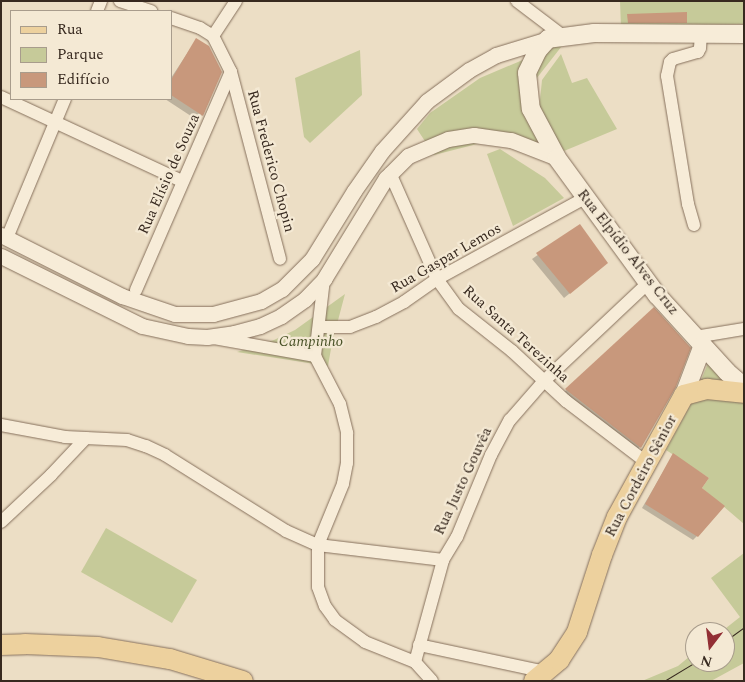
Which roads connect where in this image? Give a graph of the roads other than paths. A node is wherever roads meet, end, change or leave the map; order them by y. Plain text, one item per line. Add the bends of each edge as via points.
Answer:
1 (120, 1) edge
2 (236, 1) edge
3 (517, 1) edge
4 (148, 10) edge
5 (172, 18) edge
6 (701, 33) junction
7 (744, 34) edge
8 (214, 36) junction
9 (555, 37) junction
10 (231, 72) junction
11 (1, 97) edge
12 (65, 100) edge
13 (57, 121) junction
14 (557, 158) junction
15 (390, 173) junction
16 (182, 181) junction
17 (585, 198) junction
18 (694, 225) dead end
19 (4, 237) edge
20 (1, 256) edge
21 (280, 259) dead end
22 (437, 278) junction
23 (324, 279) junction
24 (648, 283) junction
25 (136, 290) dead end
26 (319, 327) junction
27 (744, 329) edge
28 (207, 337) junction
29 (699, 341) junction
30 (315, 356) junction
31 (544, 381) junction
32 (744, 387) edge
33 (744, 393) edge
34 (684, 395) junction
35 (1, 424) edge
36 (86, 438) junction
37 (646, 462) junction
38 (1, 522) edge
39 (318, 545) junction
40 (443, 560) junction
41 (1, 645) edge
42 (419, 645) junction
43 (416, 662) junction
44 (540, 676) edge
45 (243, 681) edge
46 (432, 681) edge

1 - 4 street
2 - 8 street
3 - 9 street
5 - 8 street
6 - 7 main road
6 - 9 main road via 594,33
6 - 18 street via 698,52 673,59 667,76
8 - 10 street, Rua Frederico Chopin
9 - 14 main road, Rua Elpídio Alves Cruz via 531,63 527,87 530,109
9 - 19 street via 496,55 427,101 382,151 312,259 282,289 260,301 213,314 176,314 122,296
10 - 16 street, Rua Elísio de Souza
10 - 21 street, Rua Frederico Chopin
11 - 13 street
12 - 13 street
13 - 16 street
13 - 19 street
14 - 15 street via 511,140 474,135 427,146 408,156
14 - 17 main road, Rua Elpídio Alves Cruz
15 - 22 street, Rua Santa Terezinha
15 - 23 street
16 - 25 street, Rua Elísio de Souza
17 - 22 street, Rua Gaspar Lemos
17 - 24 main road, Rua Elpídio Alves Cruz
20 - 28 street via 128,321 167,333
22 - 26 street, Rua Gaspar Lemos via 376,317 350,327
22 - 31 street, Rua Santa Terezinha via 459,309
23 - 26 street
23 - 28 street via 305,299 274,319 234,333
24 - 29 main road, Rua Elpídio Alves Cruz
24 - 31 street, Rua Justo Gouvêa
26 - 30 street
27 - 29 street
28 - 30 street
29 - 32 main road, Rua Elpídio Alves Cruz
29 - 34 main road, Rua Cordeiro Sênior
30 - 39 street via 340,404 347,433 343,484
31 - 37 street, Rua Santa Terezinha
31 - 40 street, Rua Justo Gouvêa via 516,412 499,439 470,508
33 - 34 main road via 707,389
34 - 37 main road, Rua Cordeiro Sênior
35 - 36 street via 65,438
36 - 38 street
36 - 39 street via 127,440 146,446 286,531
37 - 44 main road, Rua Cordeiro Sênior via 608,538 577,632 559,660
39 - 40 street
39 - 43 street via 318,587 335,620 365,642
40 - 42 street, Rua Justo Gouvêa
41 - 45 main road via 98,647 170,658
42 - 43 street, Rua Justo Gouvêa
42 - 44 street
43 - 46 street

